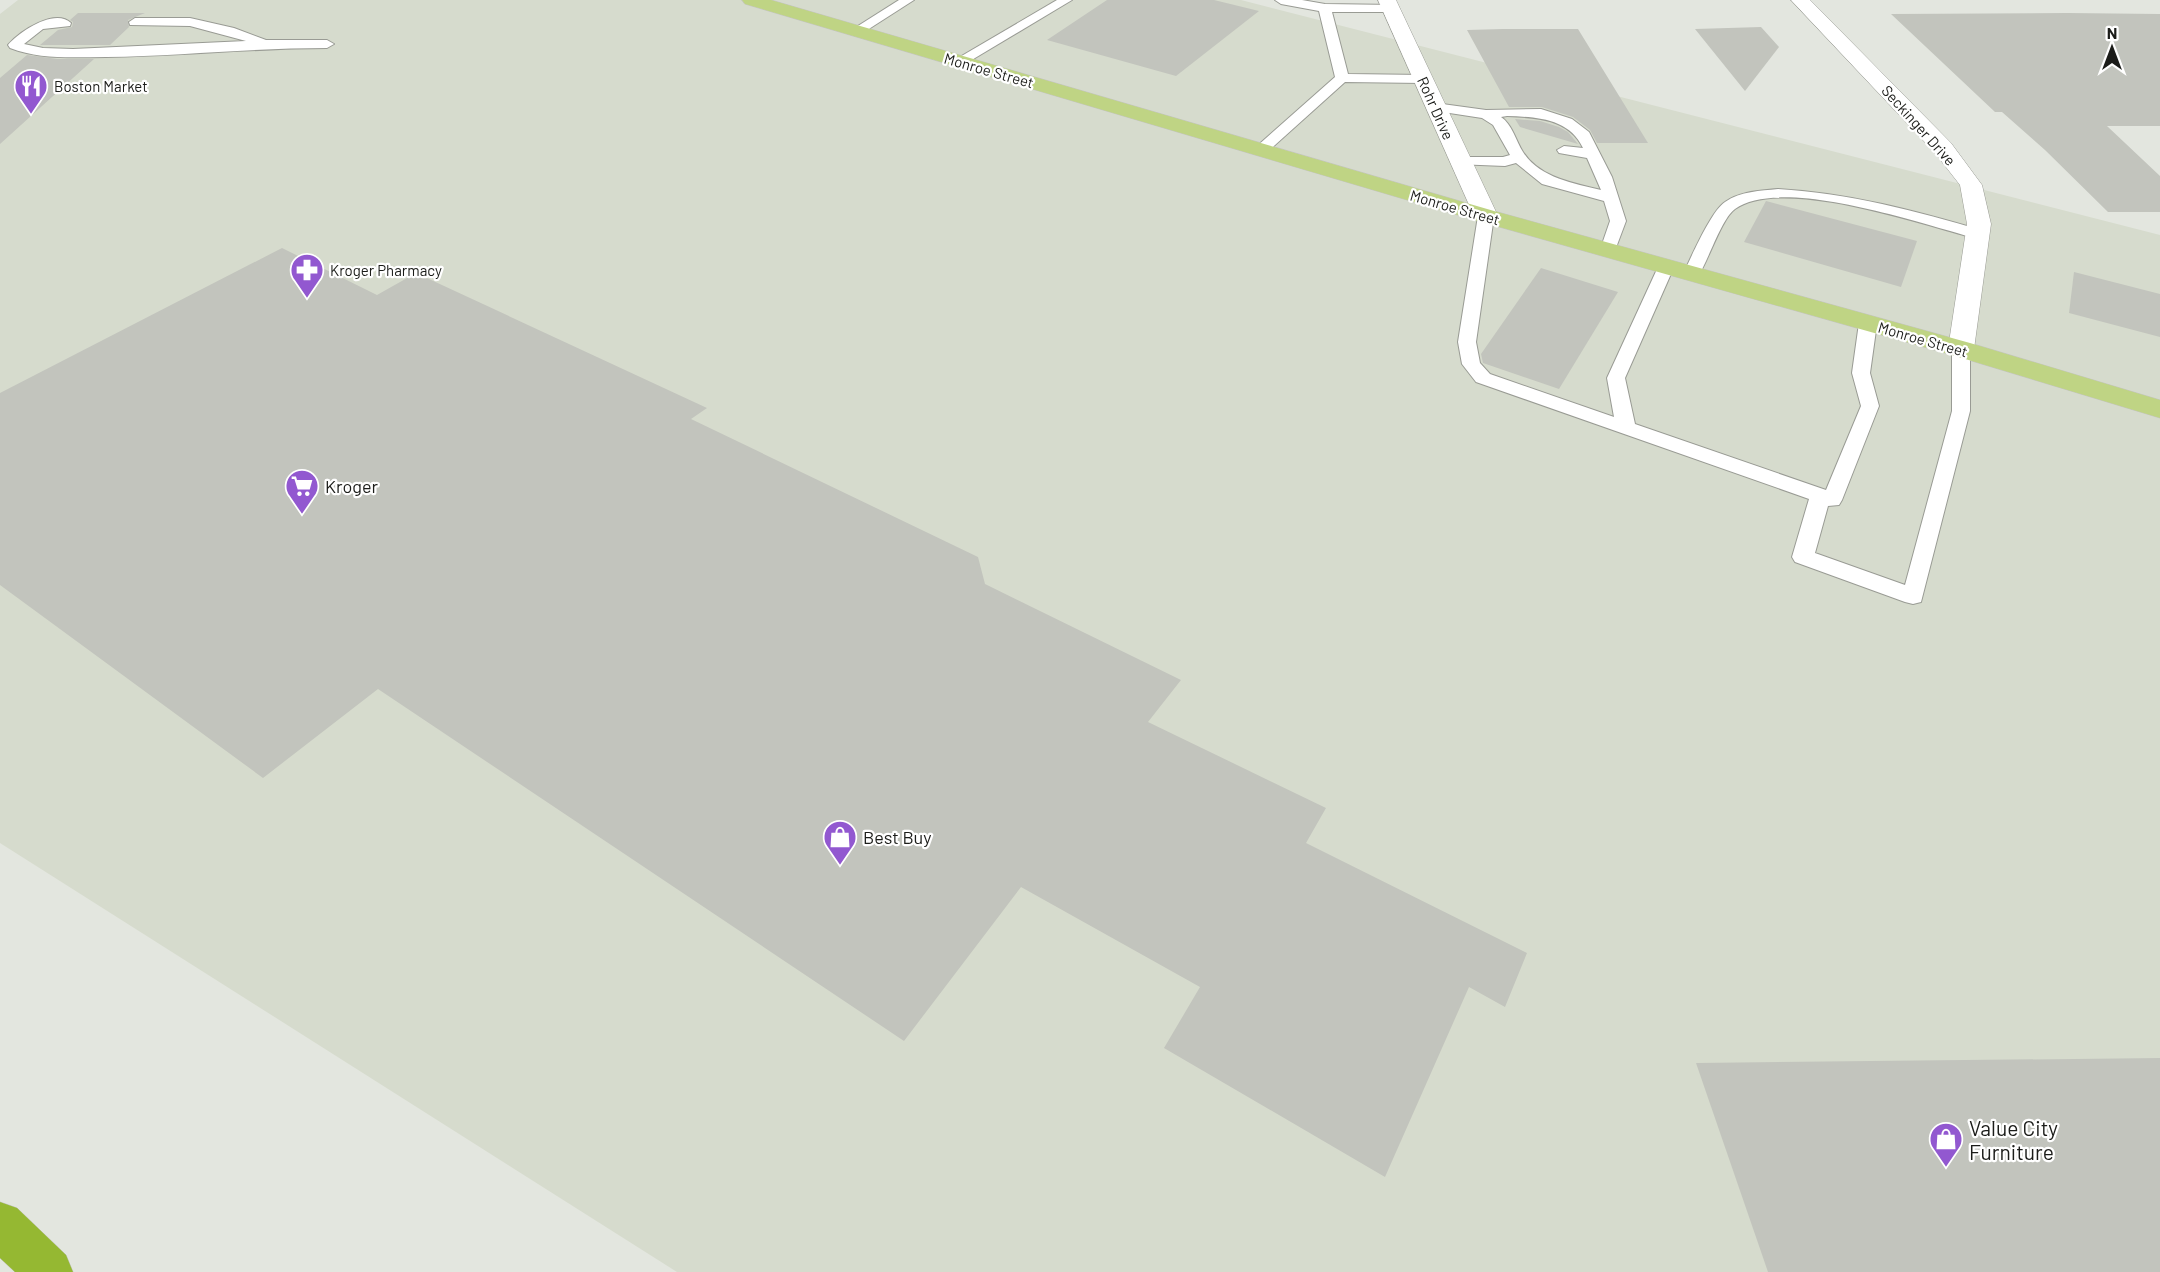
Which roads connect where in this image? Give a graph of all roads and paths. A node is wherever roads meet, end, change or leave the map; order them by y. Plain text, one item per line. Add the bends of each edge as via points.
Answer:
1 (908, 0) edge
2 (1066, 0) edge
3 (1281, 0) edge
4 (1800, 0) edge
5 (760, 1) edge
6 (1389, 4) edge
7 (1325, 8) junction
8 (135, 22) dead end
9 (65, 24) dead end
10 (856, 31) junction
11 (265, 44) junction
12 (327, 44) dead end
13 (960, 62) junction
14 (1342, 78) junction
15 (1423, 79) junction
16 (1435, 107) junction
17 (1486, 114) junction
18 (1530, 146) dead end
19 (1261, 150) junction
20 (1514, 150) junction
21 (1564, 150) dead end
22 (1593, 154) junction
23 (1460, 161) junction
24 (1611, 198) junction
25 (1486, 216) junction
26 (1978, 234) junction
27 (1608, 250) junction
28 (1666, 267) junction
29 (1691, 274) junction
30 (1868, 323) junction
31 (1962, 349) junction
32 (2160, 409) edge
33 (1626, 427) junction
34 (1820, 496) junction
35 (0, 1225) edge
36 (49, 1272) edge

1 - 10 lane
2 - 13 lane
3 - 7 lane
4 - 26 street, Seckinger Drive via 1943,148 1971,185
5 - 10 main road, Monroe Street
6 - 7 lane
6 - 15 street, Rohr Drive
7 - 14 lane
8 - 11 lane via 190,22
9 - 11 lane via 40,25 15,45 27,51 109,53
10 - 13 main road, Monroe Street
11 - 12 lane
13 - 19 main road, Monroe Street
14 - 15 lane
14 - 19 lane
15 - 16 street, Rohr Drive
16 - 17 lane
16 - 23 street, Rohr Drive
17 - 20 lane via 1499,122
17 - 22 lane via 1541,113 1568,122 1584,135
18 - 20 lane
19 - 25 main road, Monroe Street
20 - 23 lane via 1505,162
20 - 24 lane via 1547,181
21 - 22 lane
22 - 24 lane
23 - 25 street, Rohr Drive
24 - 27 lane via 1618,221
25 - 27 main road, Monroe Street
25 - 33 lane via 1467,342 1471,364 1483,378
26 - 29 lane via 1844,200 1800,194 1746,197 1728,206
26 - 31 street, Seckinger Drive
27 - 28 main road, Monroe Street
28 - 29 main road, Monroe Street
28 - 33 lane via 1616,378
29 - 30 main road, Monroe Street
30 - 31 main road, Monroe Street
30 - 34 lane via 1861,373 1870,406 1832,500
31 - 32 main road, Monroe Street
31 - 34 lane via 1961,411 1914,596 1803,557
33 - 34 lane
35 - 36 highway

